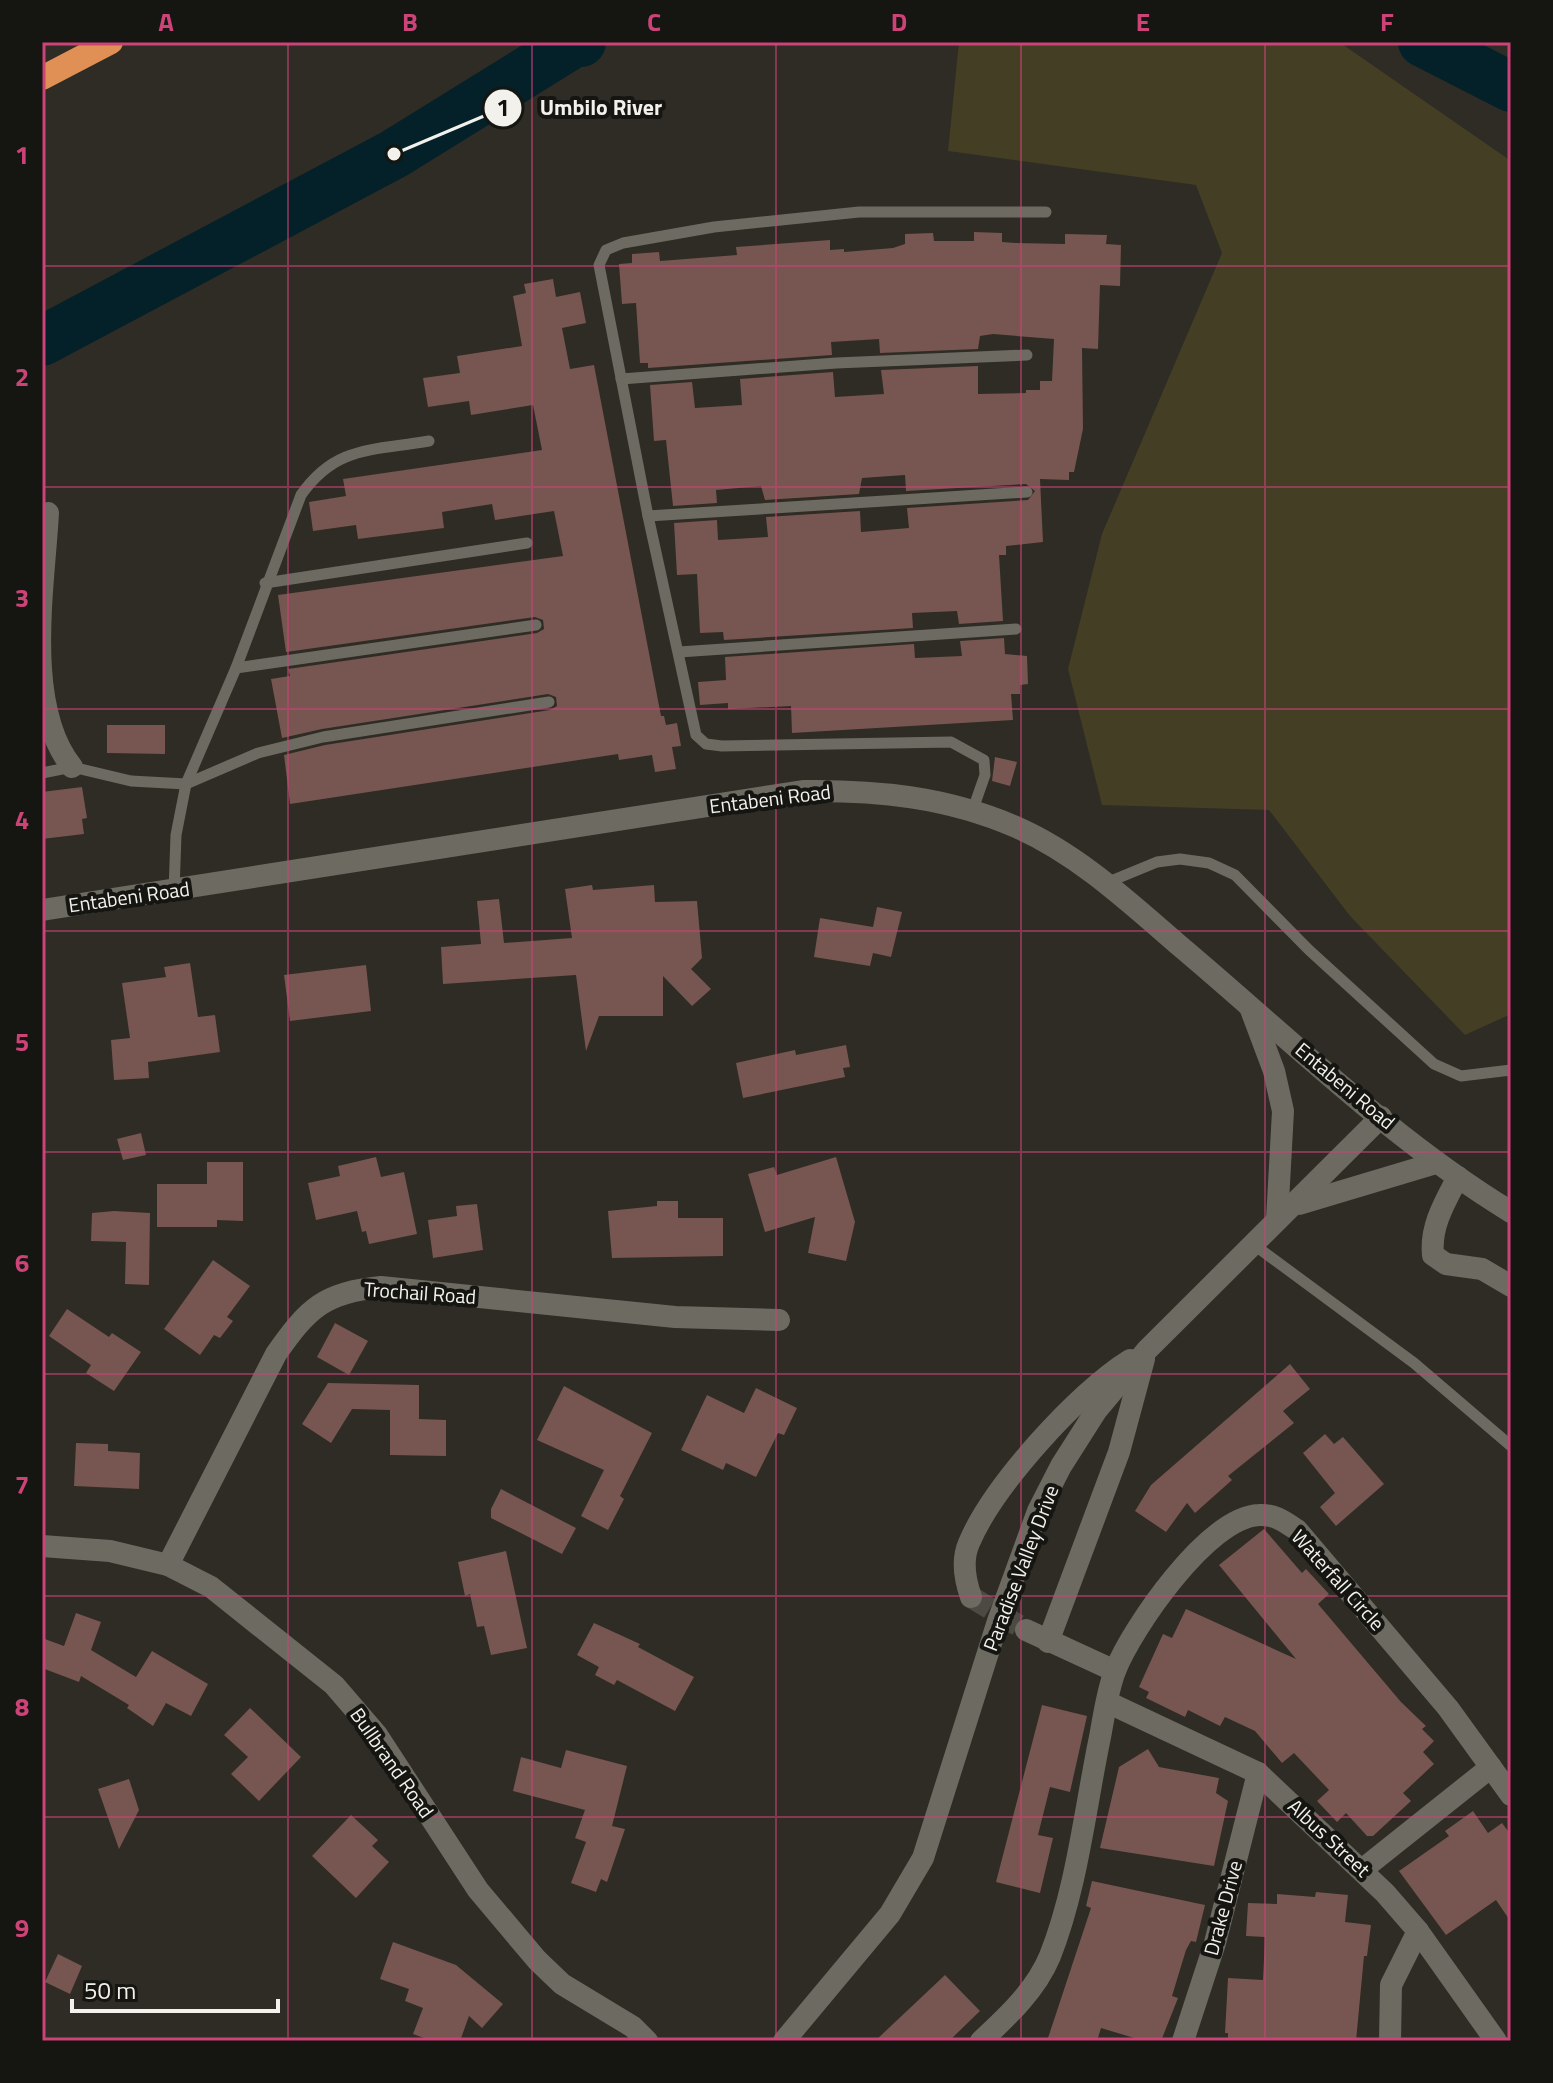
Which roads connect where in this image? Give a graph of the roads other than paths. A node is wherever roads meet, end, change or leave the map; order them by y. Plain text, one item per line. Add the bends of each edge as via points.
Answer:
1 (111, 42) edge
2 (42, 78) edge
3 (1046, 212) dead end
4 (1027, 355) dead end
5 (621, 379) junction
6 (429, 441) dead end
7 (1027, 492) dead end
8 (48, 513) dead end
9 (648, 516) junction
10 (527, 543) dead end
11 (265, 583) junction
12 (42, 605) edge
13 (536, 625) dead end
14 (1016, 629) dead end
15 (679, 652) junction
16 (236, 668) junction
17 (42, 690) edge
18 (549, 702) dead end
19 (72, 767) junction
20 (42, 773) edge
21 (186, 784) junction
22 (972, 812) junction
23 (1106, 883) junction
24 (174, 891) junction
25 (42, 910) edge
26 (1249, 1005) junction
27 (1511, 1070) edge
28 (1381, 1117) junction
29 (1436, 1163) junction
30 (1458, 1177) junction
31 (1511, 1212) edge
32 (1284, 1214) junction
33 (1253, 1244) junction
34 (1511, 1286) edge
35 (779, 1320) dead end
36 (1147, 1350) junction
37 (1511, 1446) edge
38 (42, 1546) edge
39 (168, 1565) junction
40 (971, 1597) dead end
41 (1026, 1630) tunnel mouth
42 (1048, 1642) junction
43 (1115, 1671) junction
44 (1107, 1702) junction
45 (1491, 1767) junction
46 (1258, 1773) junction
47 (1511, 1795) edge
48 (1363, 1869) junction
49 (1418, 1931) junction
50 (647, 2041) edge
51 (784, 2041) edge
52 (981, 2041) edge
53 (1183, 2041) edge
54 (1390, 2041) edge
55 (1496, 2041) edge

1 - 2 highway
3 - 5 lane via 859,212 714,227 623,243 606,250 599,265
4 - 5 lane
5 - 9 lane
6 - 11 lane via 336,459 317,473 301,495
7 - 9 lane
8 - 12 street
9 - 15 lane
10 - 11 lane
11 - 16 lane
12 - 17 street
13 - 16 lane
14 - 15 lane
15 - 22 lane via 691,720 706,744 951,742 984,760 985,775
16 - 21 lane
17 - 19 street via 57,748
18 - 21 lane via 323,737 258,753
19 - 20 lane
19 - 21 lane via 131,781
21 - 24 lane via 176,835
22 - 23 street, Entabeni Road via 1017,827
22 - 24 street, Entabeni Road via 872,790 803,791
23 - 26 street, Entabeni Road
23 - 27 lane via 1157,862 1180,859 1209,863 1235,875 1434,1064 1461,1076
24 - 25 street, Entabeni Road
26 - 28 street, Entabeni Road
26 - 32 street via 1283,1111
28 - 29 street, Entabeni Road
28 - 32 street, Paradise Valley Drive
29 - 30 street, Entabeni Road
29 - 32 street
30 - 31 street, Entabeni Road
30 - 34 street via 1440,1213 1433,1255 1446,1264 1482,1269
32 - 33 street, Paradise Valley Drive
33 - 36 street, Paradise Valley Drive
33 - 37 lane via 1414,1363
35 - 39 street, Trochail Road via 675,1317 381,1287 324,1299 298,1322 276,1354
36 - 40 street via 1107,1374 991,1505 967,1545 964,1576
36 - 42 street via 1119,1452
36 - 51 street, Paradise Valley Drive via 1096,1411 1038,1511 923,1858 890,1914
38 - 39 street, Bullbrand Road via 110,1551
39 - 50 street, Bullbrand Road via 211,1587 334,1685 377,1735 478,1890 537,1960 562,1984
41 - 42 street
42 - 43 street
43 - 44 street, Waterfall Circle
43 - 45 street, Waterfall Circle via 1149,1611 1198,1552 1231,1523 1275,1516 1308,1542
44 - 46 street, Albus Street
44 - 52 street, Waterfall Circle via 1065,1906 1049,1958 1015,2007
45 - 47 street, Waterfall Circle
45 - 48 street
46 - 48 street, Albus Street
46 - 53 street, Drake Drive via 1215,1943
48 - 49 street, Albus Street
49 - 54 street via 1391,1985
49 - 55 street, Albus Street

